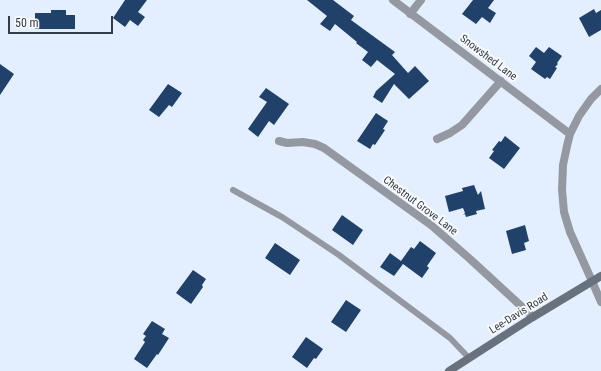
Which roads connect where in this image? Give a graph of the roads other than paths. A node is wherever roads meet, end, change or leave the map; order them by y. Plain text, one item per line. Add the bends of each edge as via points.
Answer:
1 (393, 0) edge
2 (421, 0) edge
3 (410, 14) junction
4 (501, 81) junction
5 (601, 89) edge
6 (570, 134) junction
7 (437, 138) dead end
8 (279, 141) dead end
9 (233, 190) dead end
10 (601, 276) edge
11 (592, 281) junction
12 (601, 302) edge
13 (533, 317) junction
14 (469, 358) junction
15 (450, 371) edge

1 - 3 street, Snowshed Lane
2 - 3 street
3 - 4 street, Snowshed Lane
4 - 6 street, Snowshed Lane
4 - 7 street via 462,125
5 - 6 street via 579,116
6 - 11 street via 563,165 564,212
8 - 13 street, Chestnut Grove Lane via 303,142 324,148 431,226
9 - 14 lane via 282,217 339,255 450,338
10 - 11 main road, Lee-Davis Road
11 - 12 street
11 - 13 main road, Lee-Davis Road
13 - 14 main road, Lee-Davis Road
14 - 15 main road, Lee-Davis Road

